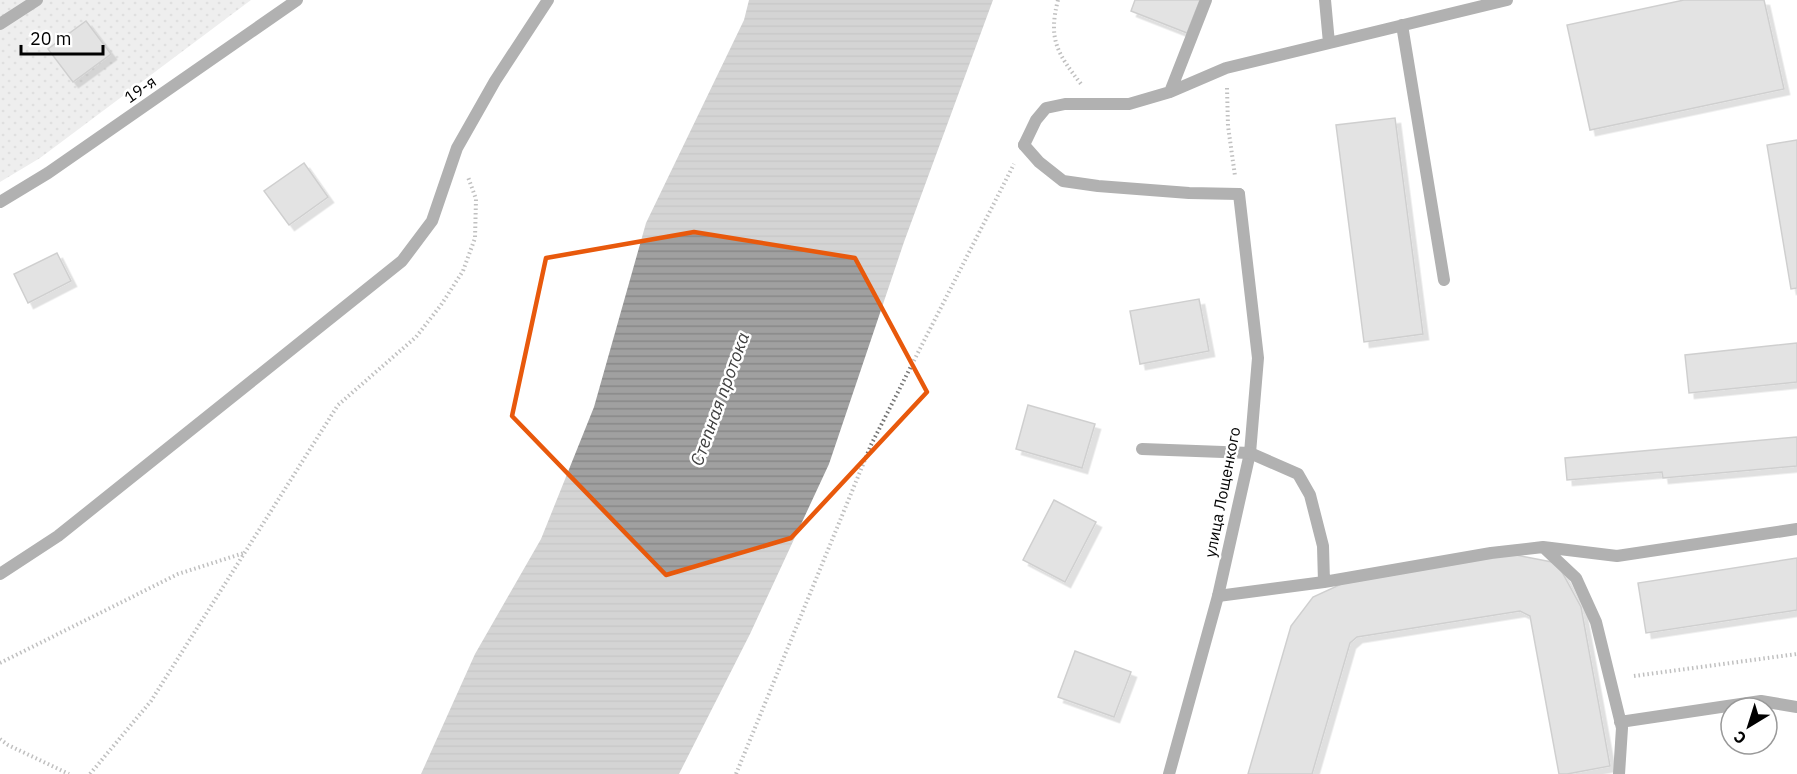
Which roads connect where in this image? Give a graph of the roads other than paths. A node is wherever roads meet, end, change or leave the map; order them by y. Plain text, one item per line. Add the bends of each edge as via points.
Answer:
1 (38, 0) edge
2 (297, 0) edge
3 (548, 0) edge
4 (1206, 0) edge
5 (1325, 0) edge
6 (1507, 0) edge
7 (0, 24) edge
8 (1402, 26) junction
9 (1329, 43) junction
10 (1170, 92) junction
11 (0, 202) edge
12 (1444, 280) dead end
13 (1142, 449) dead end
14 (1250, 453) junction
15 (1797, 529) edge
16 (1544, 547) junction
17 (0, 574) edge
18 (1324, 582) junction
19 (1218, 596) junction
20 (1797, 707) edge
21 (1620, 722) junction
22 (1169, 774) edge
23 (1619, 774) edge

1 - 7 street
2 - 11 street, 19-я via 48,173
3 - 17 street via 457,148 432,221 402,261 58,536
4 - 10 street
5 - 9 street
6 - 8 street
8 - 9 street
8 - 12 street
9 - 10 street via 1226,68
10 - 14 street, улица Лощенкого via 1129,104 1065,104 1046,108 1024,145 1063,181 1239,194 1258,358
13 - 14 street
14 - 18 street via 1298,474 1310,495 1323,546
14 - 19 street, улица Лощенкого
15 - 16 street via 1617,556
16 - 18 street
16 - 21 street via 1576,578 1596,622
18 - 19 street
19 - 22 street, улица Лощенкого
20 - 21 street via 1761,701
21 - 23 street

